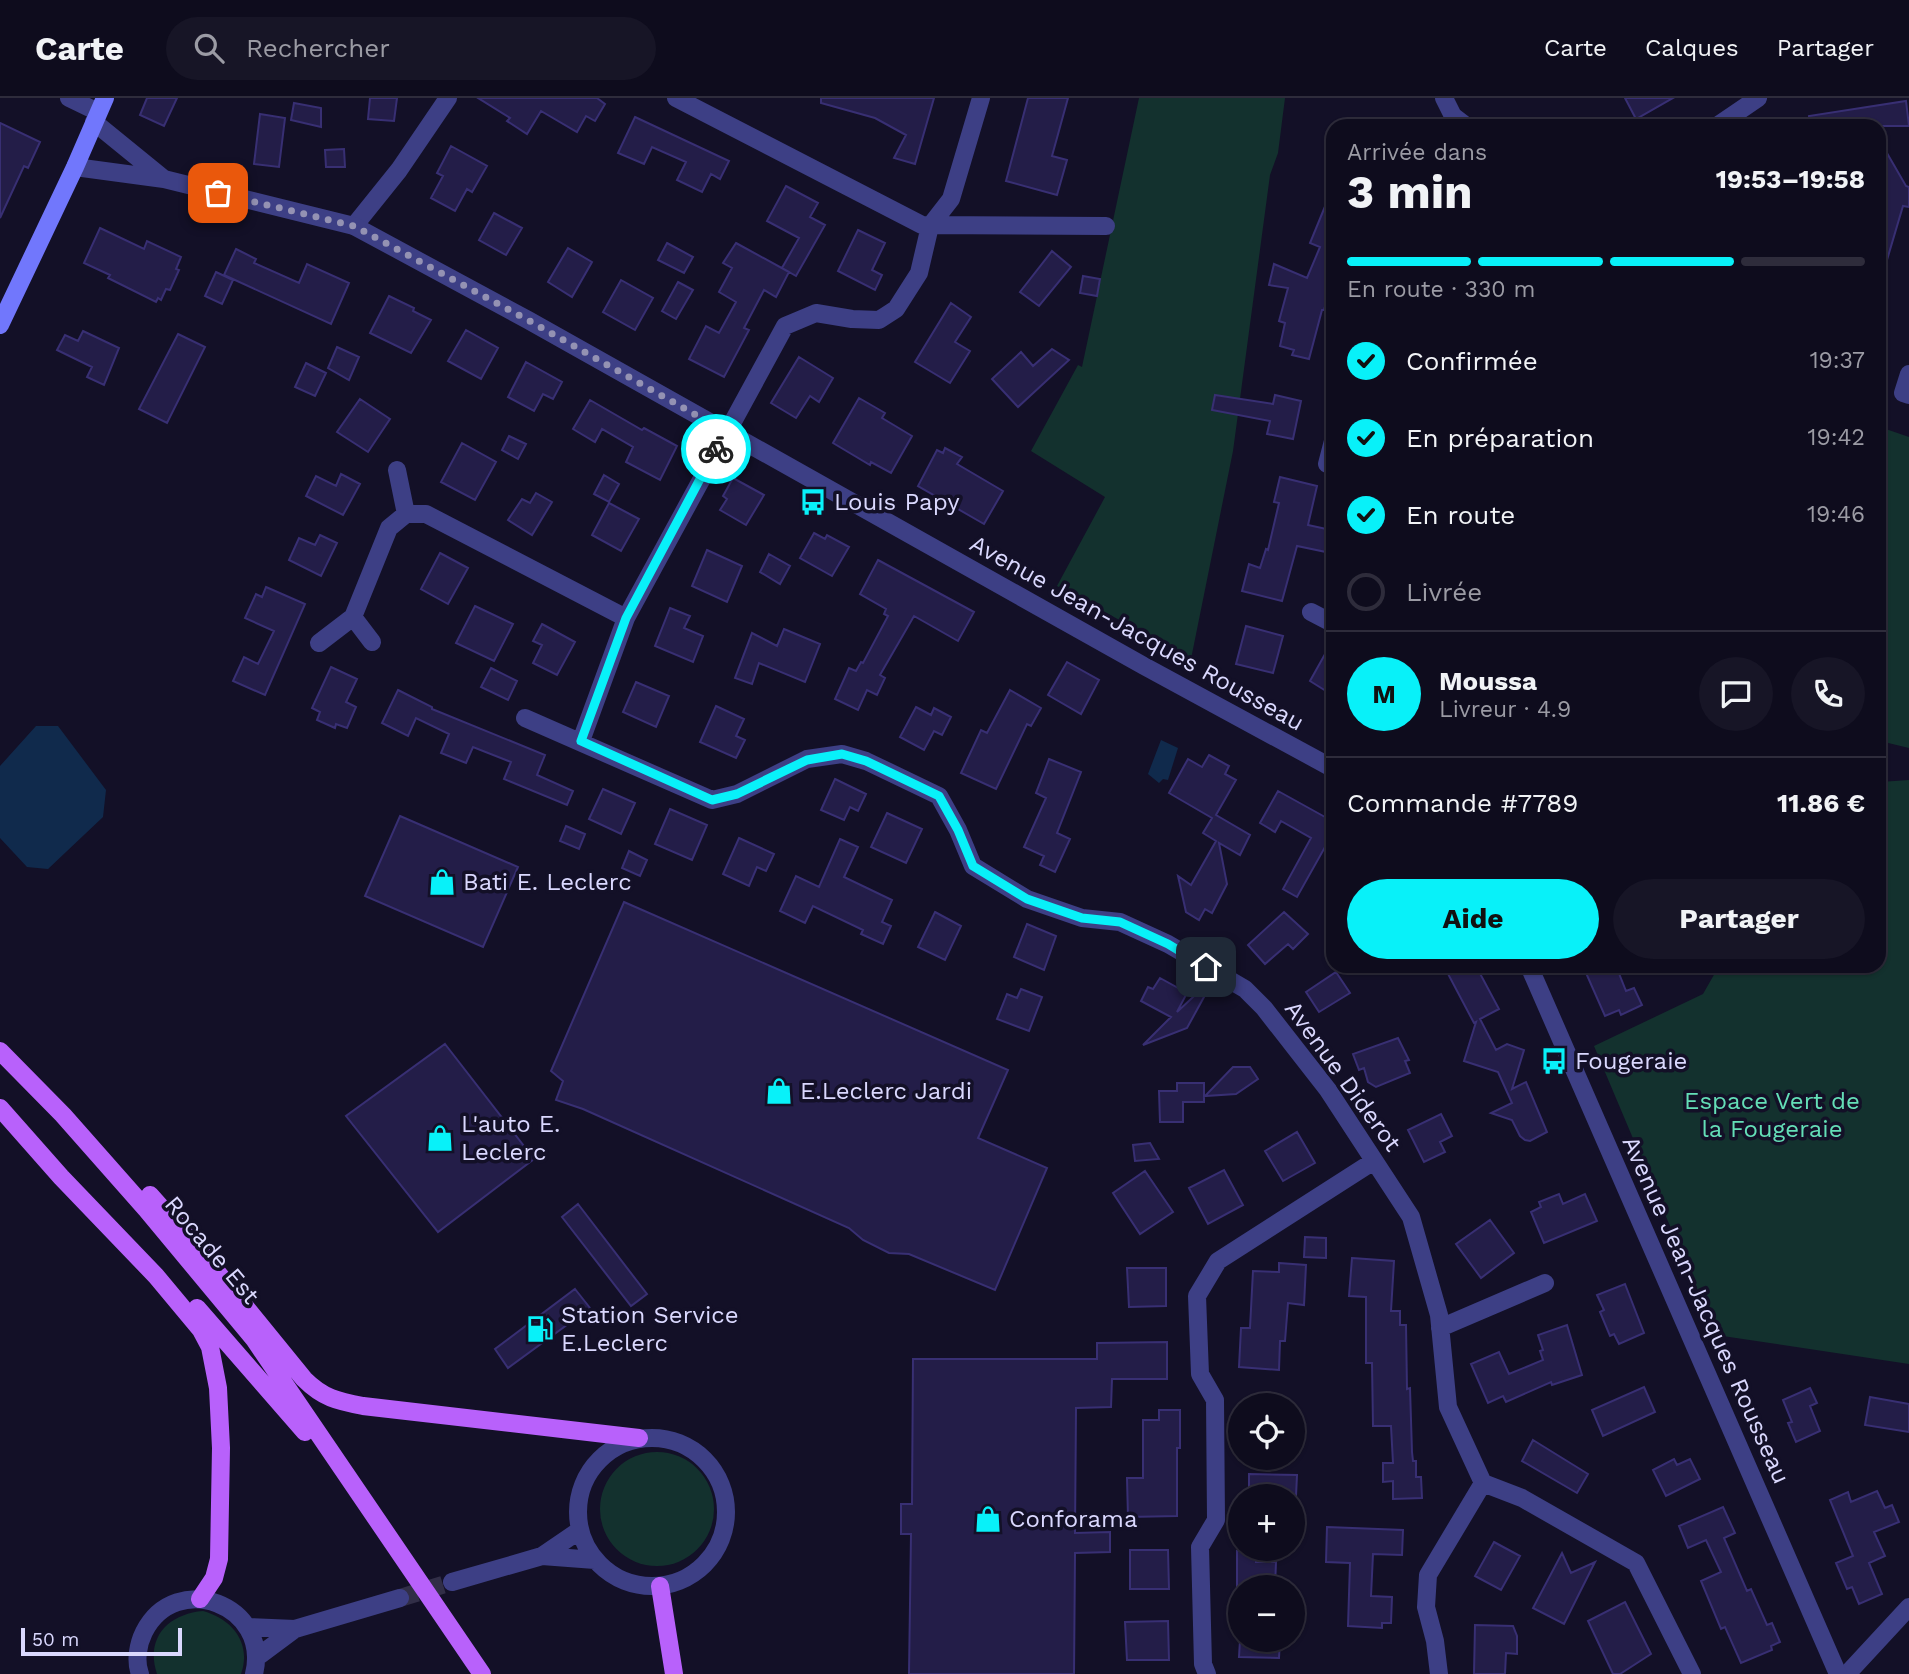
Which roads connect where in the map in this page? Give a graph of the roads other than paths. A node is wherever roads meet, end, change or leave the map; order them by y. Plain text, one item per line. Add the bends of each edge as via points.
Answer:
1 (69, 98) edge
2 (448, 98) edge
3 (676, 98) edge
4 (981, 98) edge
5 (1444, 98) edge
6 (1758, 98) edge
7 (99, 111) edge
8 (1457, 119) edge
9 (1727, 119) edge
10 (75, 167) junction
11 (163, 179) junction
12 (354, 226) junction
13 (930, 226) junction
14 (1106, 226) dead end
15 (0, 325) edge
16 (1909, 374) edge
17 (1909, 395) edge
18 (726, 432) junction
19 (397, 470) dead end
20 (406, 514) junction
21 (1311, 612) dead end
22 (353, 617) junction
23 (626, 618) junction
24 (1326, 620) edge
25 (372, 642) dead end
26 (319, 643) dead end
27 (525, 718) dead end
28 (581, 741) junction
29 (1326, 765) edge
30 (1532, 973) edge
31 (0, 1051) edge
32 (0, 1099) edge
33 (0, 1108) edge
34 (63, 1115) junction
35 (1374, 1161) junction
36 (1545, 1283) dead end
37 (1440, 1328) junction
38 (639, 1438) junction
39 (1483, 1483) junction
40 (363, 1499) junction
41 (580, 1530) junction
42 (542, 1556) junction
43 (595, 1559) junction
44 (452, 1582) tunnel mouth
45 (660, 1586) junction
46 (400, 1598) tunnel mouth
47 (200, 1599) junction
48 (1909, 1607) edge
49 (247, 1628) junction
50 (295, 1629) junction
51 (255, 1666) edge
52 (140, 1674) edge
53 (482, 1674) edge
54 (674, 1674) edge
55 (1207, 1674) edge
56 (1439, 1674) edge
57 (1692, 1674) edge
58 (1838, 1674) edge
59 (1847, 1674) edge

1 - 7 street, Avenue Jean-Jacques Rousseau
2 - 12 street
3 - 13 street
4 - 13 street via 951,200
5 - 8 street
6 - 9 street
7 - 10 main road
7 - 11 street, Avenue Jean-Jacques Rousseau
10 - 11 street, Avenue Jean-Jacques Rousseau
10 - 15 main road
11 - 12 street, Avenue Jean-Jacques Rousseau
12 - 18 street, Avenue Jean-Jacques Rousseau
13 - 14 street
13 - 18 street via 919,273 896,309 879,320 816,313 785,326
16 - 17 street via 1903,393
18 - 23 street
18 - 29 street, Avenue Jean-Jacques Rousseau
19 - 20 street
20 - 22 street via 389,528
20 - 23 street via 426,514
21 - 24 street
22 - 25 street
22 - 26 street
23 - 28 street
27 - 28 street, Avenue Diderot
28 - 35 street, Avenue Diderot via 712,800 737,794 807,760 842,754 939,796 973,866 1027,899 1082,918 1120,922 1245,989 1328,1090
30 - 58 street, Avenue Jean-Jacques Rousseau
31 - 34 main road, Rocade Est
32 - 40 main road, Rocade Est via 168,1275
33 - 47 main road via 156,1276 210,1347 218,1388 221,1448 219,1559 214,1578
34 - 38 main road via 138,1182 317,1392 363,1406
34 - 40 main road, Rocade Est via 254,1339
35 - 37 street, Avenue Diderot via 1411,1217
35 - 55 street via 1218,1261 1197,1296 1200,1374 1215,1400 1216,1520 1200,1547
36 - 37 street
37 - 39 street, Avenue Diderot via 1448,1407
38 - 41 street via 619,1444 590,1471 581,1490
38 - 45 street via 659,1437 696,1451 710,1465 726,1497 719,1545 704,1565 684,1579
39 - 56 street via 1429,1575 1426,1607
39 - 57 street via 1522,1498 1636,1563
40 - 53 main road, Rocade Est
41 - 42 street
41 - 43 street
42 - 43 street
42 - 44 street
43 - 45 street via 624,1581
45 - 54 main road
46 - 50 street
47 - 49 street via 228,1608
47 - 52 street via 171,1605 148,1625 138,1654
48 - 59 street
49 - 50 street
49 - 51 street
50 - 51 street

